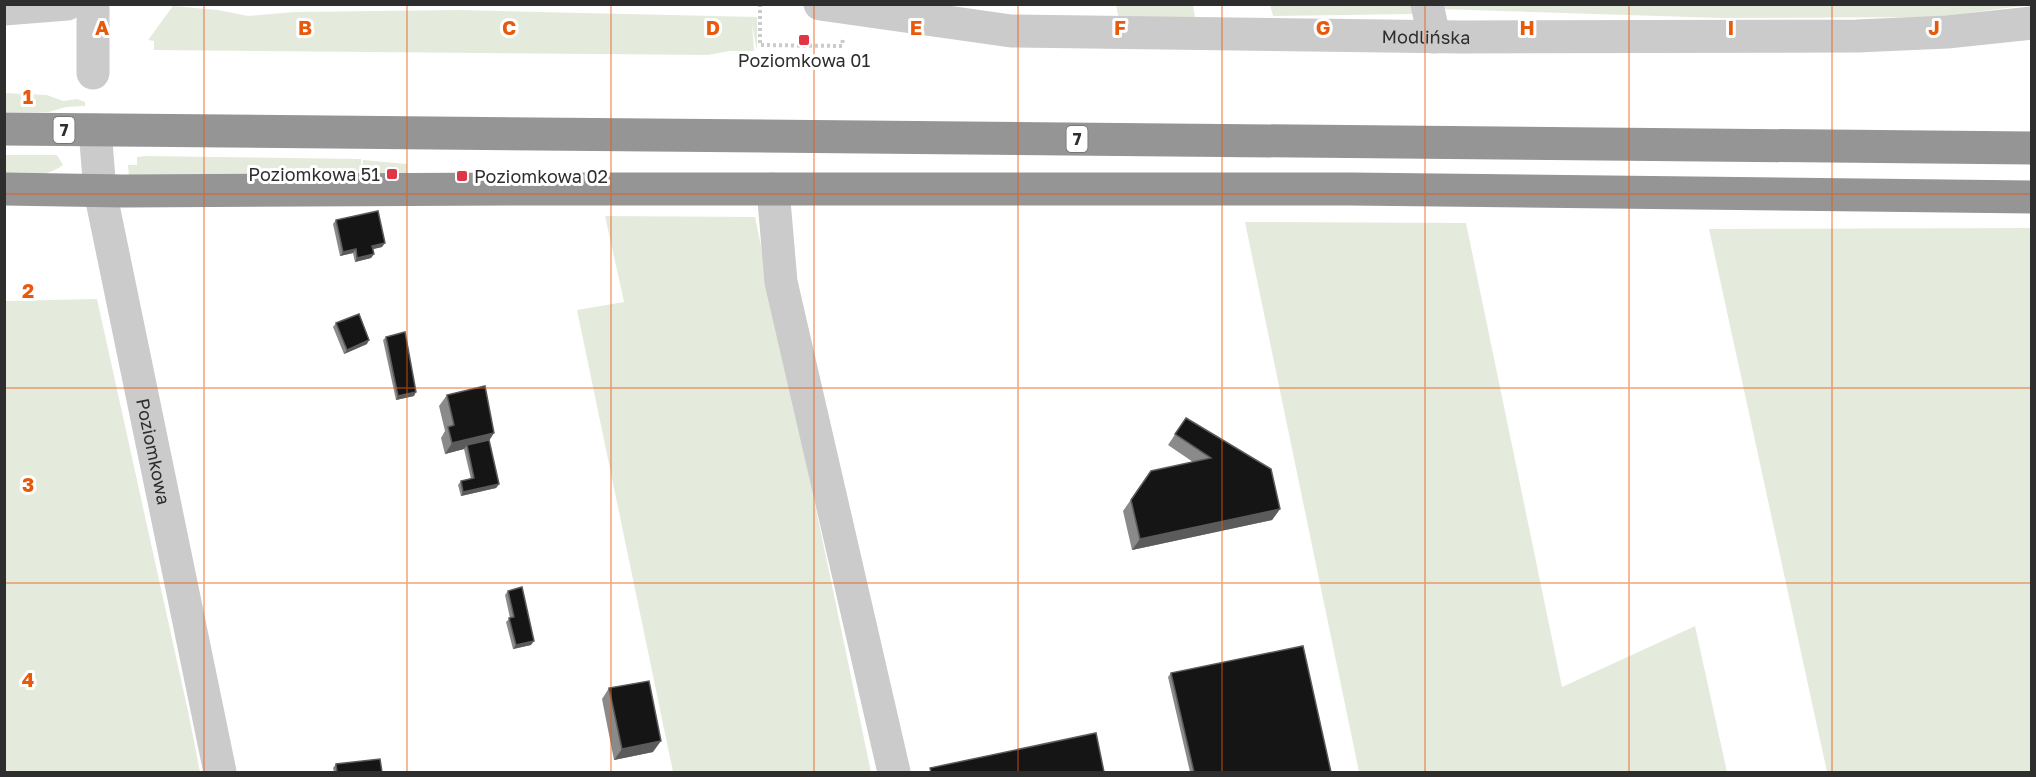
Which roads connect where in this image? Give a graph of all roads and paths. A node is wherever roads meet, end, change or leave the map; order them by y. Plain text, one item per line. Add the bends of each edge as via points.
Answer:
1 (67, 4) edge
2 (93, 4) edge
3 (760, 4) edge
4 (1427, 4) edge
5 (832, 6) edge
6 (4, 9) edge
7 (2031, 23) edge
8 (1434, 37) junction
9 (93, 73) dead end
10 (4, 129) edge
11 (95, 130) junction
12 (2031, 148) edge
13 (4, 189) edge
14 (773, 189) junction
15 (100, 191) junction
16 (2031, 197) edge
17 (220, 772) edge
18 (894, 772) edge

1 - 6 street
2 - 9 street
3 - 5 path via 760,45 843,46
4 - 8 street
5 - 8 street, Modlińska via 1011,31
7 - 8 street, Modlińska via 1857,36
10 - 11 highway, 7
11 - 12 highway, 7
11 - 15 street, Poziomkowa
13 - 15 highway
14 - 15 highway
14 - 16 highway via 1350,189
14 - 18 street via 781,282
15 - 17 street, Poziomkowa

